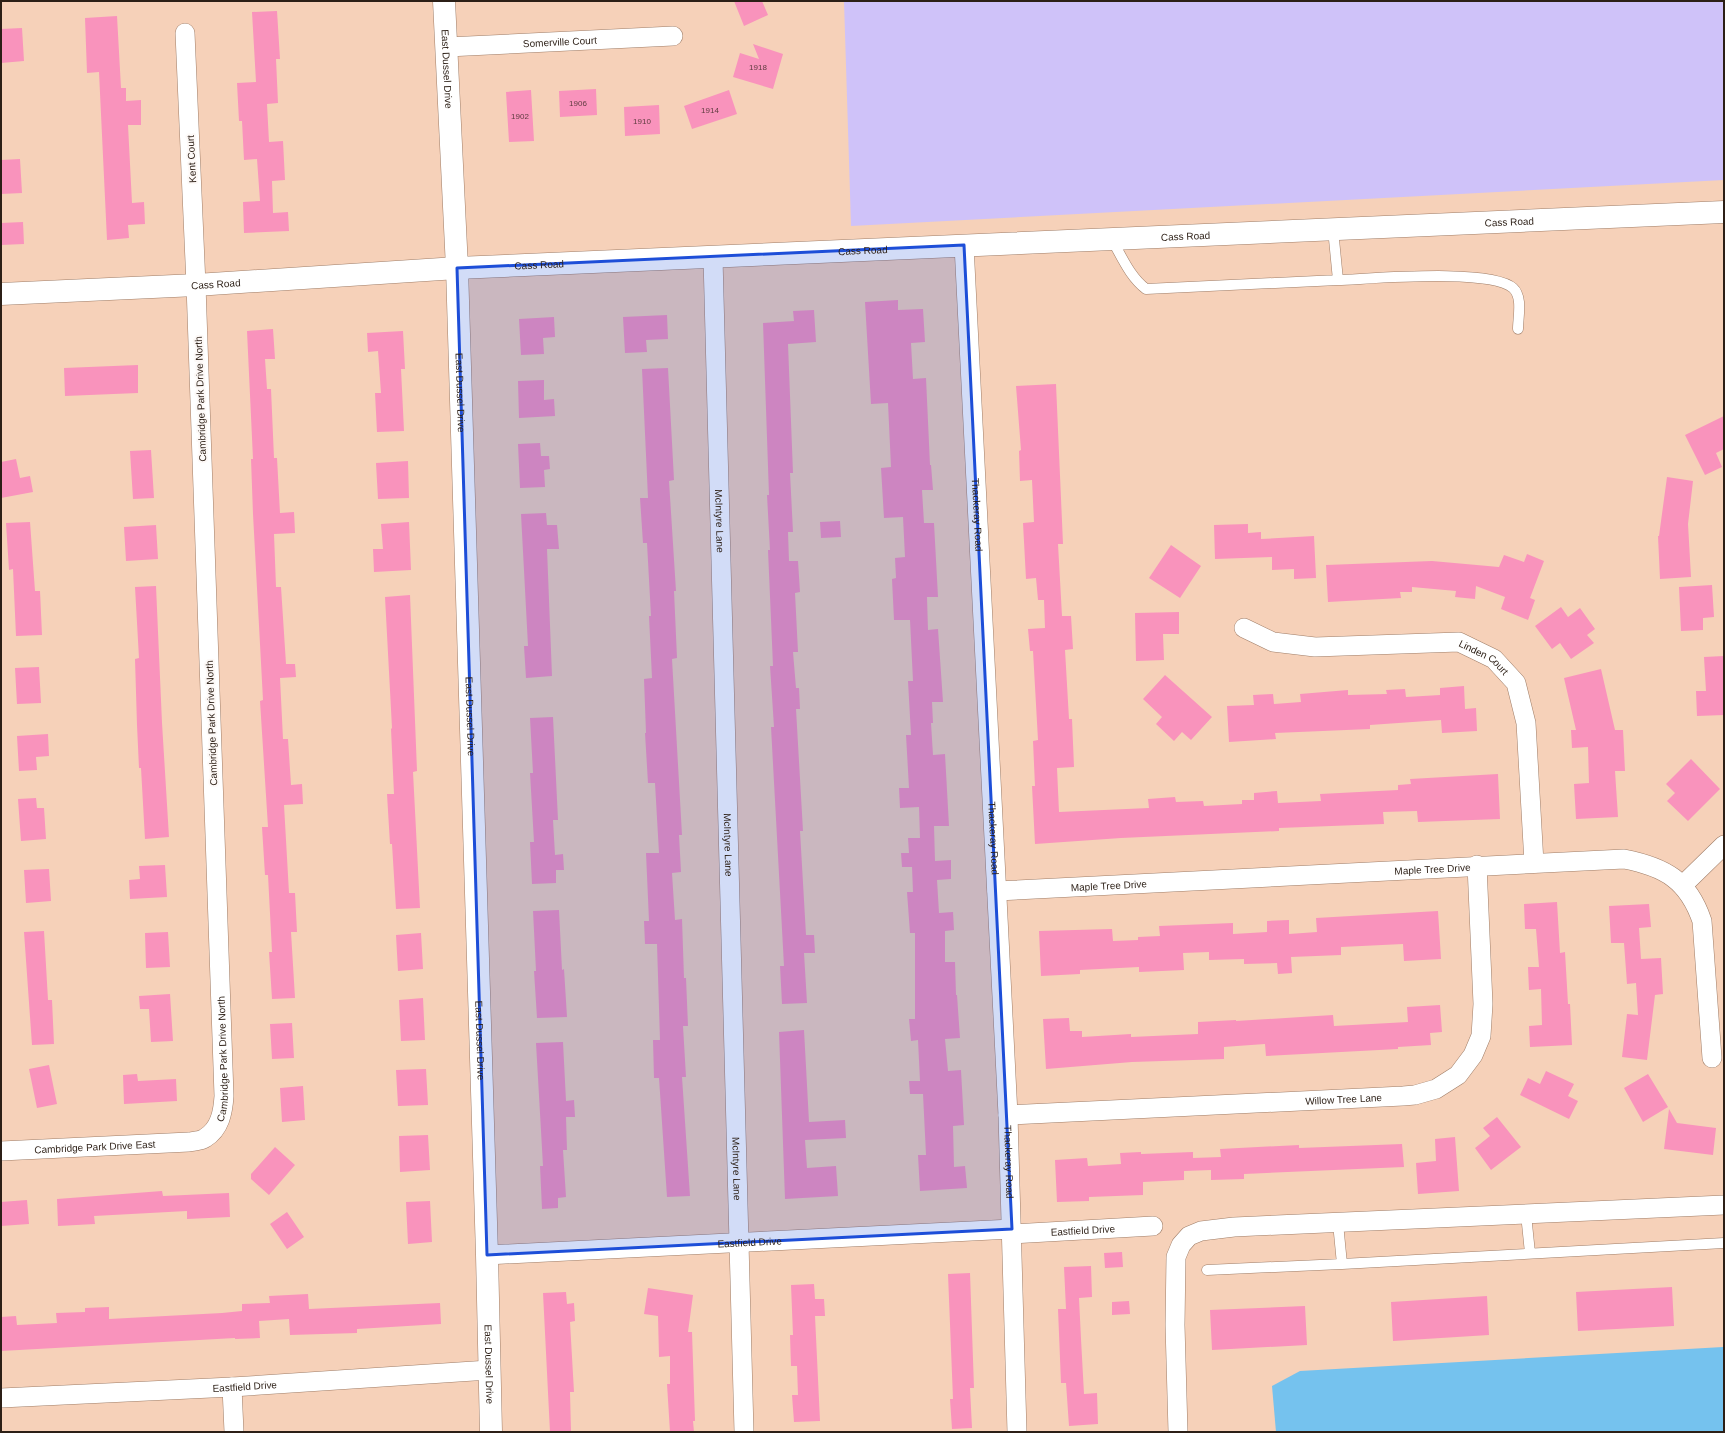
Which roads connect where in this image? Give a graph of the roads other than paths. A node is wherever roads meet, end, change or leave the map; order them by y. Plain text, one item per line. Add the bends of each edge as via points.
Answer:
1 (444, 1) edge
2 (185, 33) dead end
3 (673, 36) dead end
4 (447, 47) junction
5 (1724, 212) edge
6 (1333, 229) junction
7 (1112, 240) junction
8 (964, 245) junction
9 (713, 258) junction
10 (457, 268) junction
11 (1338, 280) junction
12 (196, 285) junction
13 (1, 294) edge
14 (1518, 329) dead end
15 (1244, 628) dead end
16 (1724, 845) edge
17 (1534, 863) junction
18 (1477, 865) junction
19 (1683, 885) junction
20 (997, 891) junction
21 (1712, 1058) dead end
22 (1008, 1116) junction
23 (190, 1142) joint
24 (1, 1151) edge
25 (1724, 1205) edge
26 (1526, 1214) junction
27 (1338, 1223) junction
28 (1154, 1226) dead end
29 (1012, 1231) junction
30 (739, 1242) junction
31 (1724, 1242) edge
32 (1530, 1253) junction
33 (487, 1255) junction
34 (1342, 1264) junction
35 (1207, 1270) dead end
36 (489, 1370) junction
37 (232, 1387) junction
38 (1, 1398) edge
39 (234, 1432) edge
40 (491, 1432) edge
41 (744, 1432) edge
42 (1017, 1432) edge
43 (1178, 1432) edge

1 - 4 street, East Dussel Drive
2 - 12 street, Kent Court
3 - 4 street, Somerville Court
4 - 10 street, East Dussel Drive
5 - 6 street, Cass Road
6 - 7 street, Cass Road
6 - 11 lane
7 - 8 street, Cass Road
7 - 11 lane via 1137,282 1146,289
8 - 9 street, Cass Road
8 - 20 street, Thackeray Road
9 - 10 street, Cass Road
9 - 30 street, McIntyre Lane
10 - 12 street, Cass Road
10 - 33 street, East Dussel Drive
11 - 14 lane via 1457,276 1502,282 1513,288 1518,295
12 - 13 street, Cass Road
12 - 23 street, Cambridge Park Drive North via 224,1096 219,1124 205,1139
15 - 17 street, Linden Court via 1273,642 1315,647 1459,642 1494,659 1516,683 1526,722
16 - 19 street
17 - 18 street, Maple Tree Drive
17 - 19 street, Maple Tree Drive via 1624,858 1659,868
18 - 20 street, Maple Tree Drive
18 - 22 street, Willow Tree Lane via 1483,1004 1481,1036 1473,1055 1458,1075 1436,1089 1403,1096
19 - 21 street, Maple Tree Drive via 1697,907 1702,921
20 - 22 street, Thackeray Road
22 - 29 street, Thackeray Road
23 - 24 street, Cambridge Park Drive East
25 - 26 street
26 - 27 street
26 - 32 lane
27 - 34 lane
27 - 43 street via 1234,1228 1201,1231 1188,1236 1176,1257
28 - 29 street, Eastfield Drive
29 - 30 street, Eastfield Drive
29 - 42 street, Thackeray Road
30 - 33 street, Eastfield Drive
30 - 41 street, McIntyre Lane
31 - 32 lane
32 - 34 lane
33 - 36 street, East Dussel Drive
34 - 35 lane
36 - 37 street, Eastfield Drive
36 - 40 street, East Dussel Drive
37 - 38 street, Eastfield Drive
37 - 39 street

